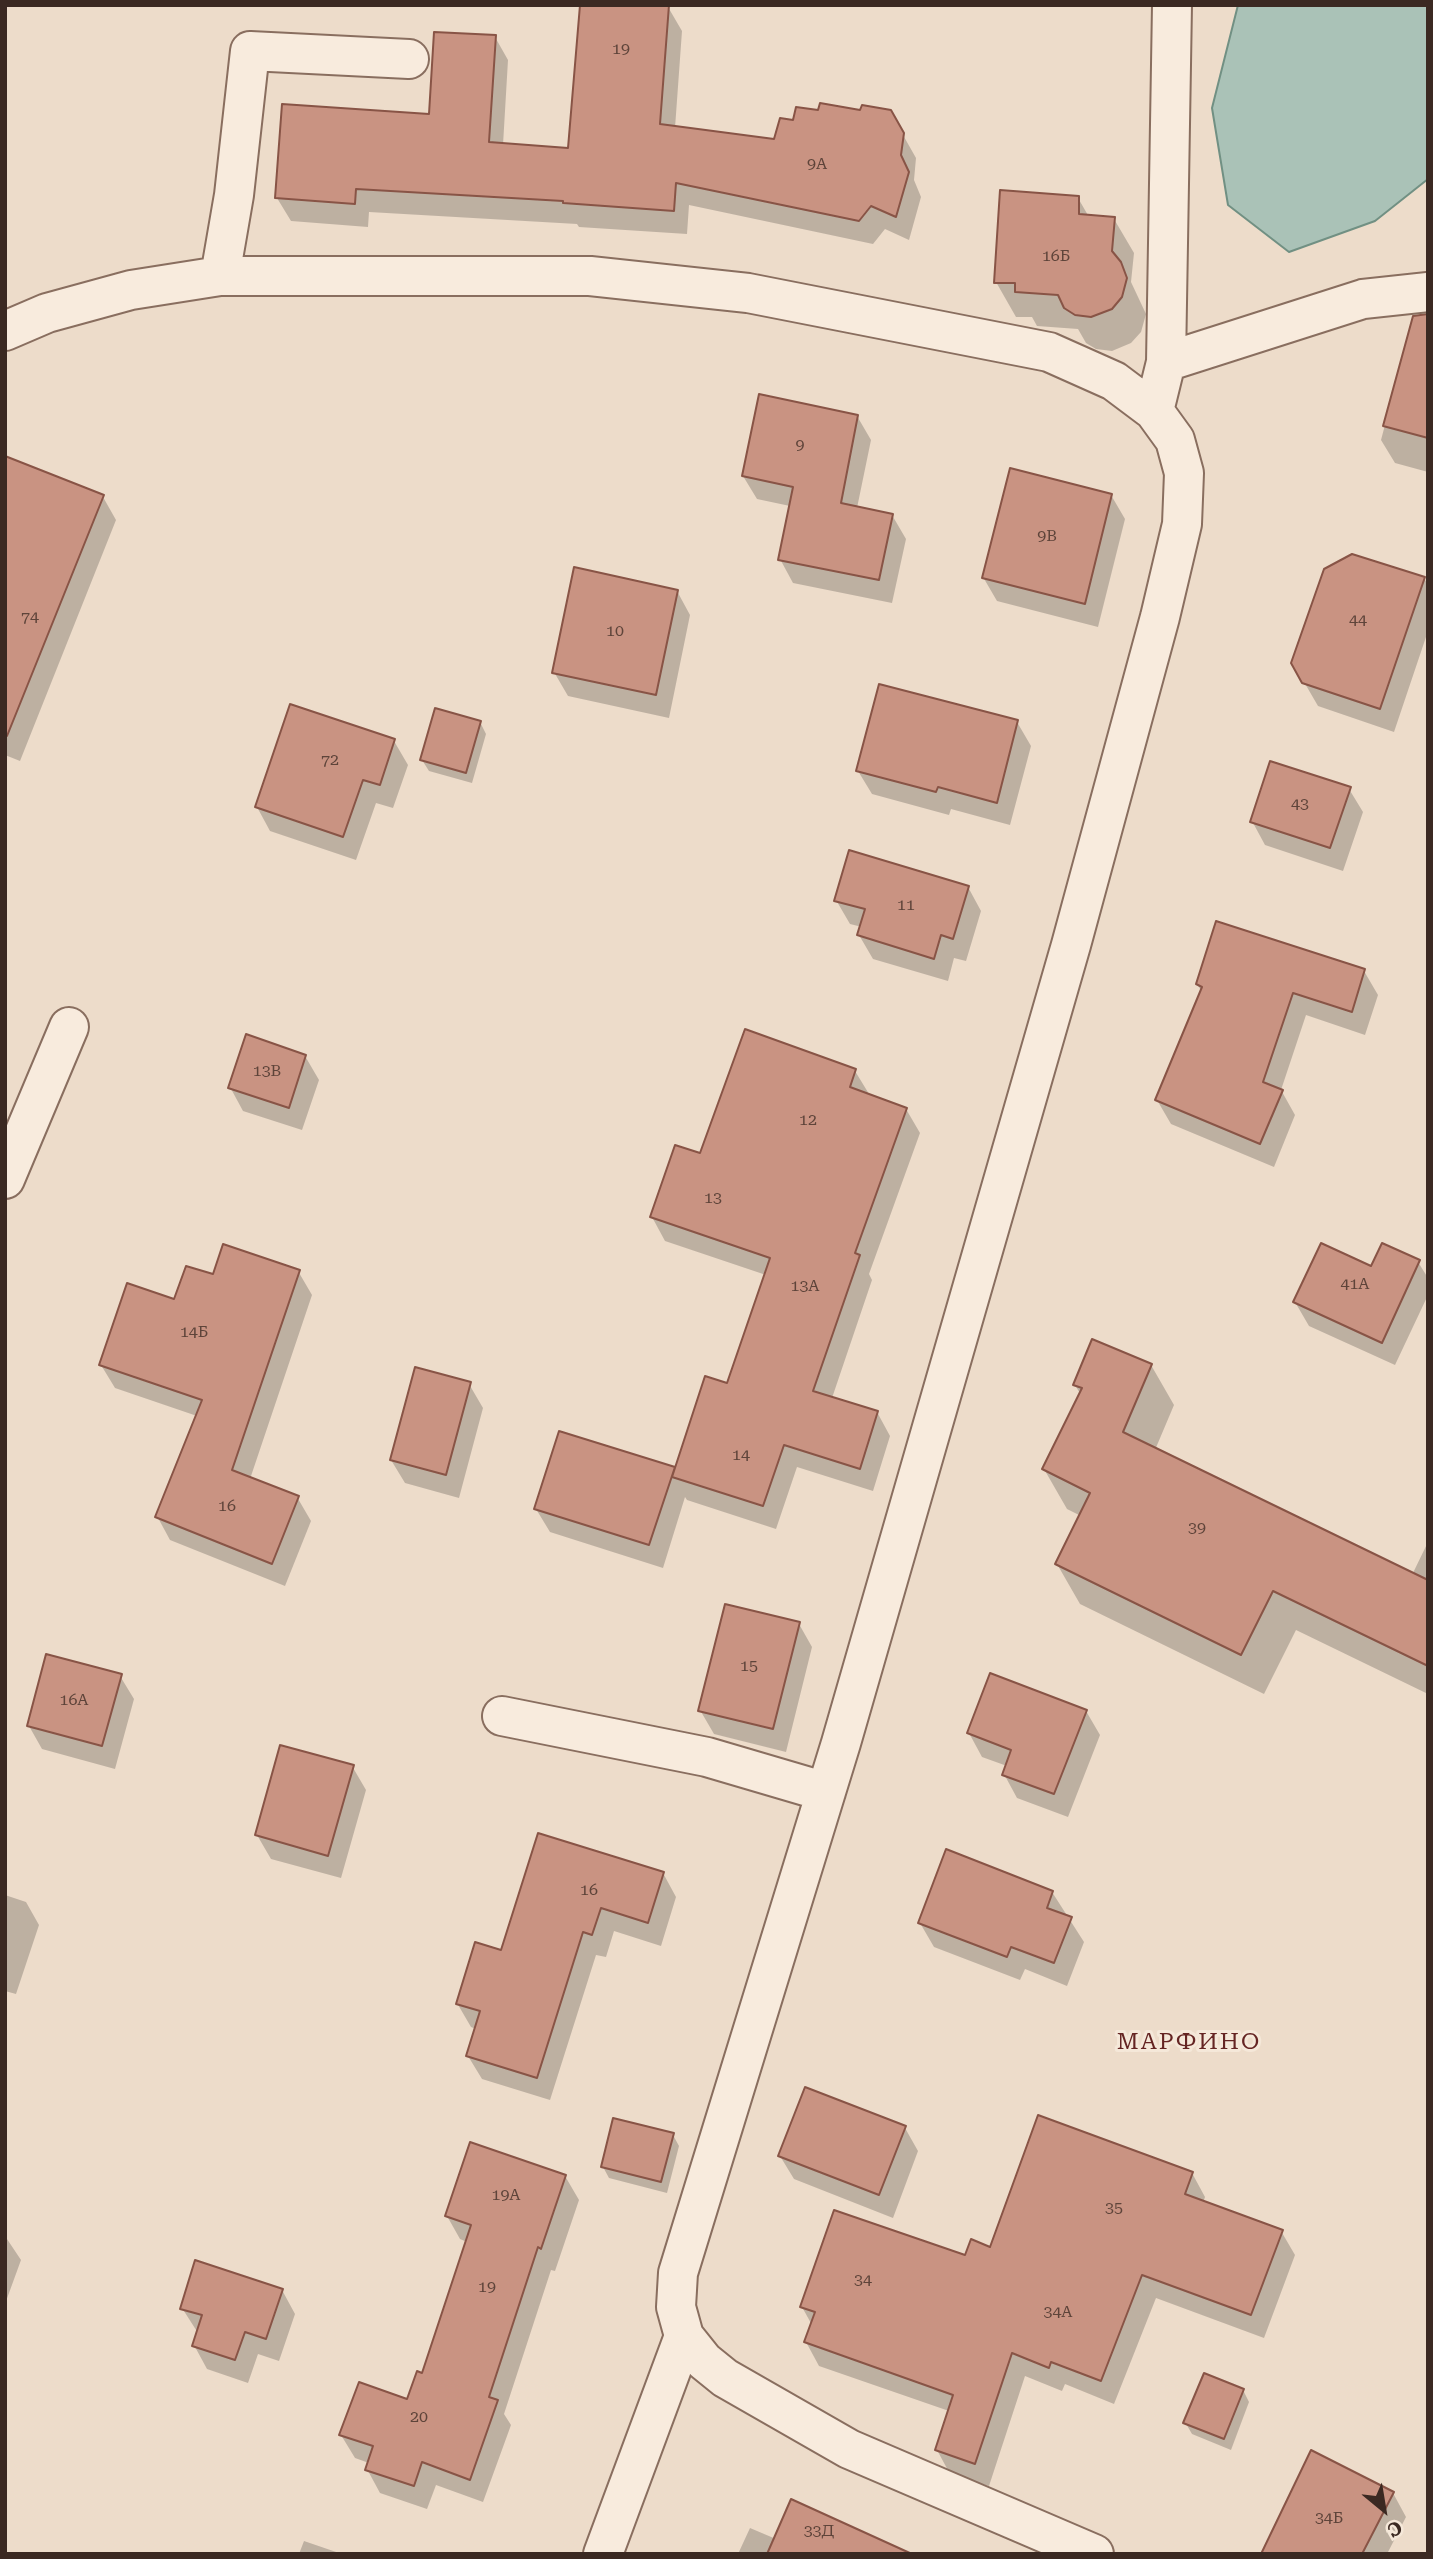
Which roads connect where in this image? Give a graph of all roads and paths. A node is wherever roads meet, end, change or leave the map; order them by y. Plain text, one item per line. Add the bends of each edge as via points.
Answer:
1 (1172, 5) edge
2 (409, 59) dead end
3 (220, 276) junction
4 (1428, 292) edge
5 (5, 331) edge
6 (1166, 362) junction
7 (1154, 411) junction
8 (69, 1027) dead end
9 (5, 1180) edge
10 (502, 1716) dead end
11 (826, 1792) junction
12 (684, 2336) junction
13 (603, 2554) edge
14 (1094, 2554) edge

1 - 6 street
2 - 3 street via 250,51
3 - 5 street via 131,290 47,313
3 - 7 street via 590,276 748,293 1049,352 1114,381
4 - 6 street via 1363,299
6 - 7 street
7 - 11 street via 1175,440 1184,473 1182,524 1160,617 1067,959
8 - 9 street
10 - 11 street via 707,1757
11 - 12 street via 678,2273 676,2307
12 - 13 street
12 - 14 street via 725,2378 849,2449

